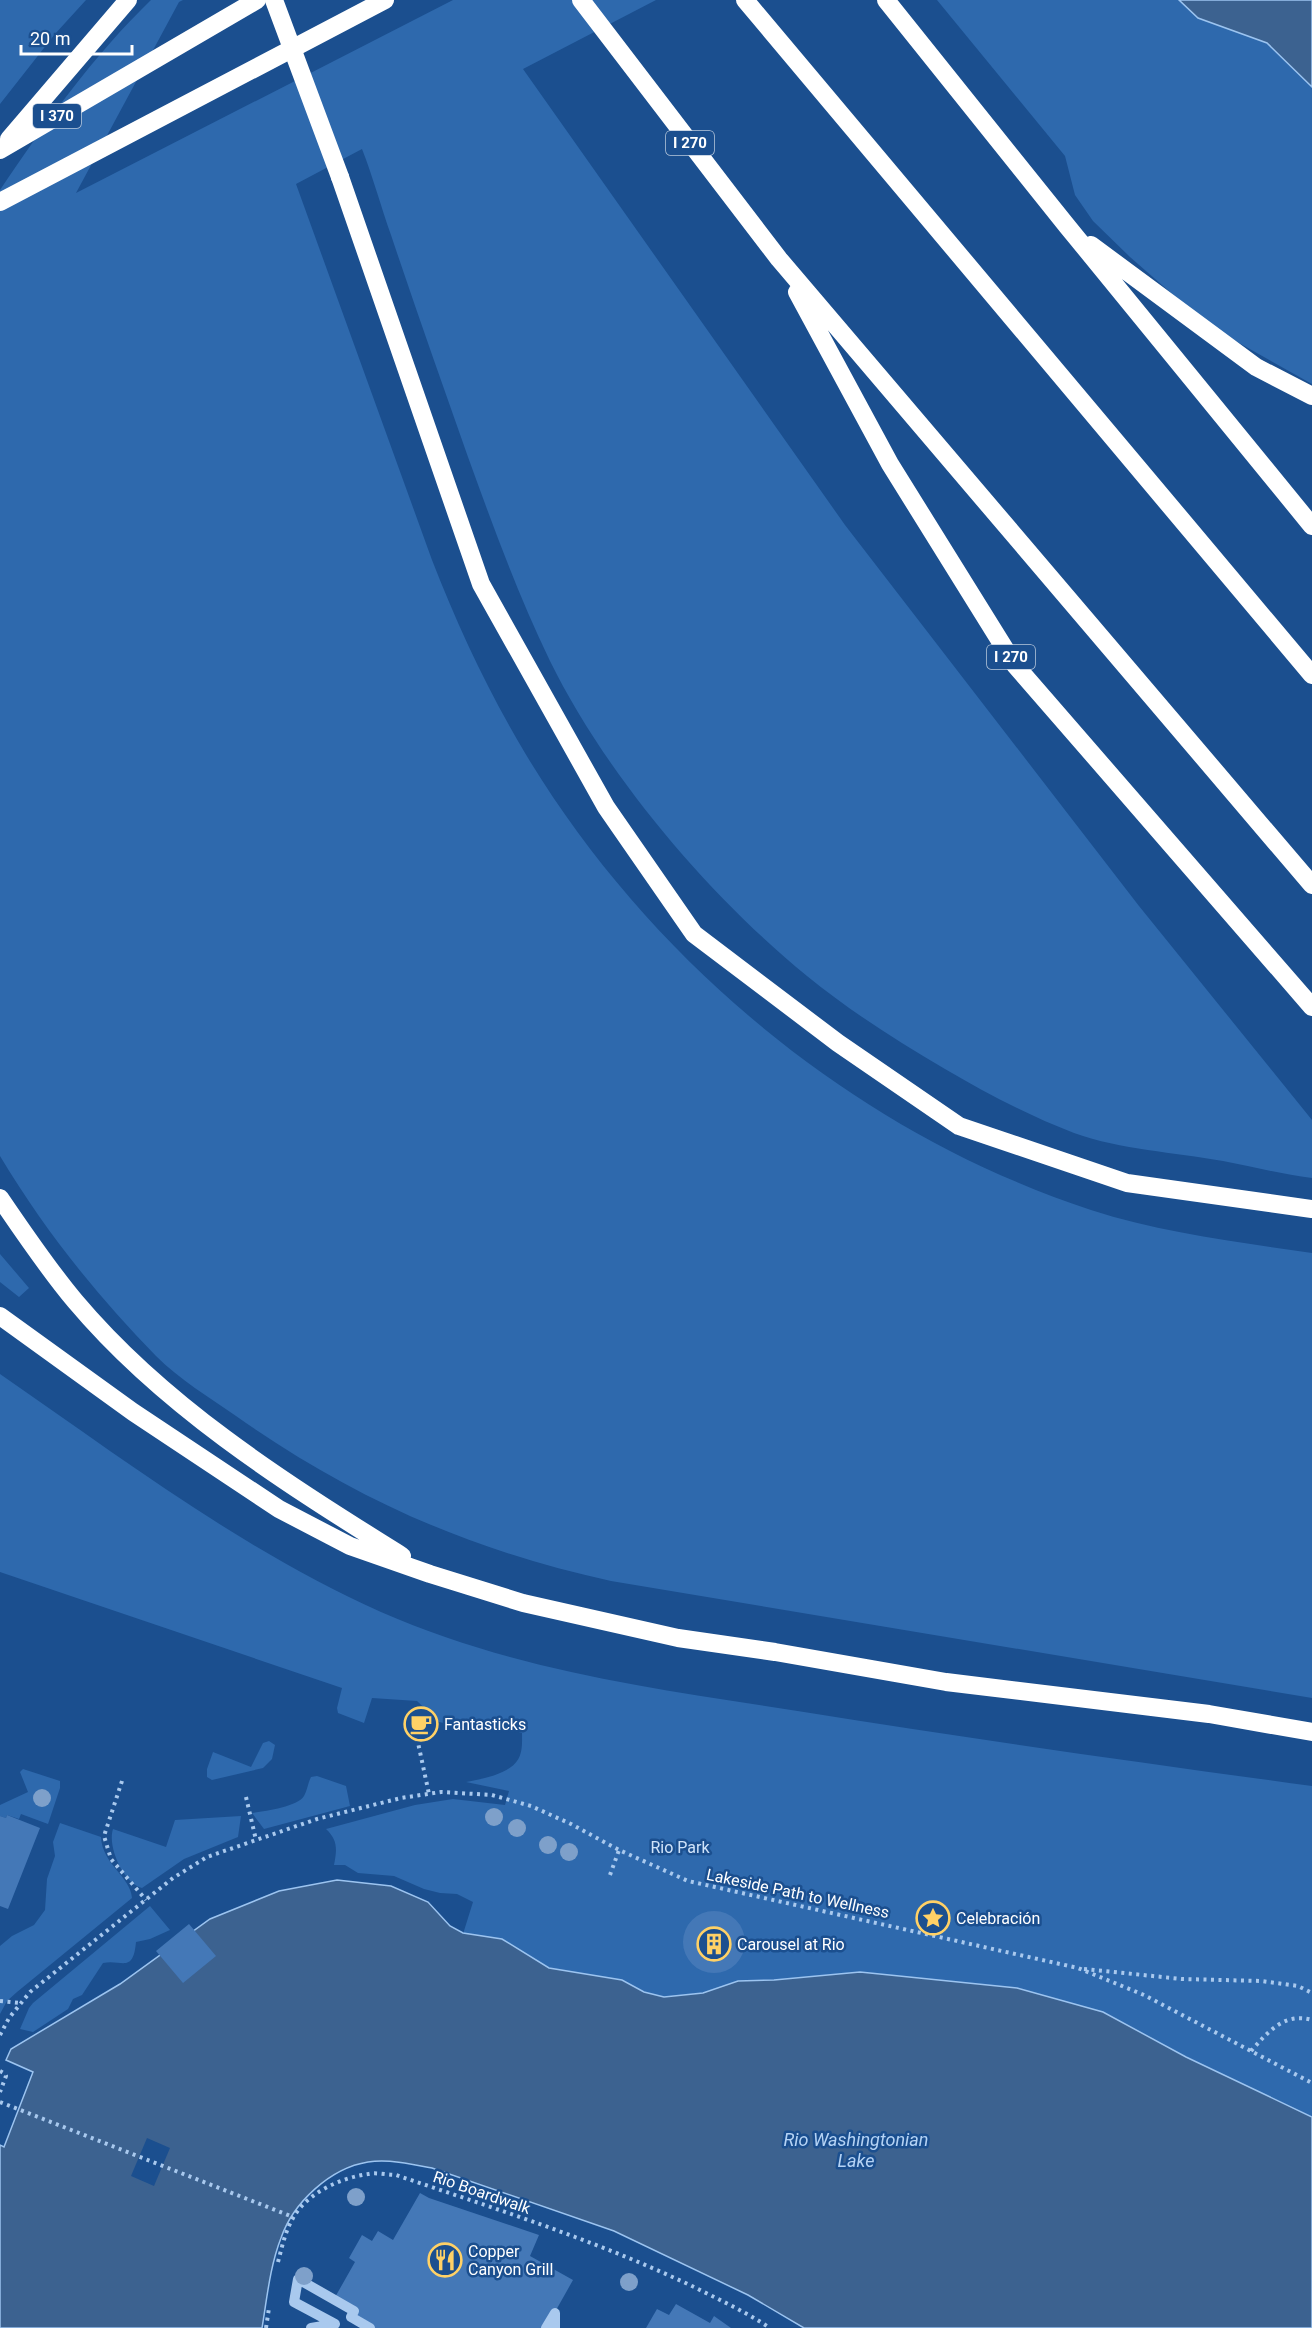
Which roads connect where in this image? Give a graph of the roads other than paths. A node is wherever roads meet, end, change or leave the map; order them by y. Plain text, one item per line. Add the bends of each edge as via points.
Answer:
1 (128, 0) edge
2 (257, 0) edge
3 (274, 0) edge
4 (385, 0) edge
5 (581, 0) edge
6 (745, 0) edge
7 (886, 0) edge
8 (0, 149) edge
9 (0, 202) edge
10 (1067, 226) junction
11 (778, 259) junction
12 (1312, 396) edge
13 (1312, 526) edge
14 (1312, 675) edge
15 (1312, 885) edge
16 (1312, 1007) edge
17 (0, 1198) edge
18 (1312, 1209) edge
19 (0, 1316) edge
20 (430, 1574) junction
21 (1312, 1732) edge
22 (311, 2328) edge
23 (370, 2328) edge
24 (546, 2328) edge
25 (555, 2328) edge

1 - 8 highway
2 - 8 highway, I 370
3 - 18 highway, bridge via 340,177 481,584 606,807 694,934 838,1043 959,1126 1127,1183
4 - 9 highway
5 - 11 highway, I 270
6 - 14 highway
7 - 10 highway
10 - 12 highway via 1256,368
10 - 13 highway
11 - 15 highway, I 270
11 - 16 highway, I 270 via 890,464 1015,665
17 - 20 highway via 75,1301 159,1387 284,1481
19 - 20 highway via 133,1412 279,1509 350,1546
20 - 21 highway via 523,1602 678,1638 946,1682 1209,1714
22 - 23 street via 335,2324 294,2301 298,2279 354,2311 351,2317
24 - 25 street via 555,2313

